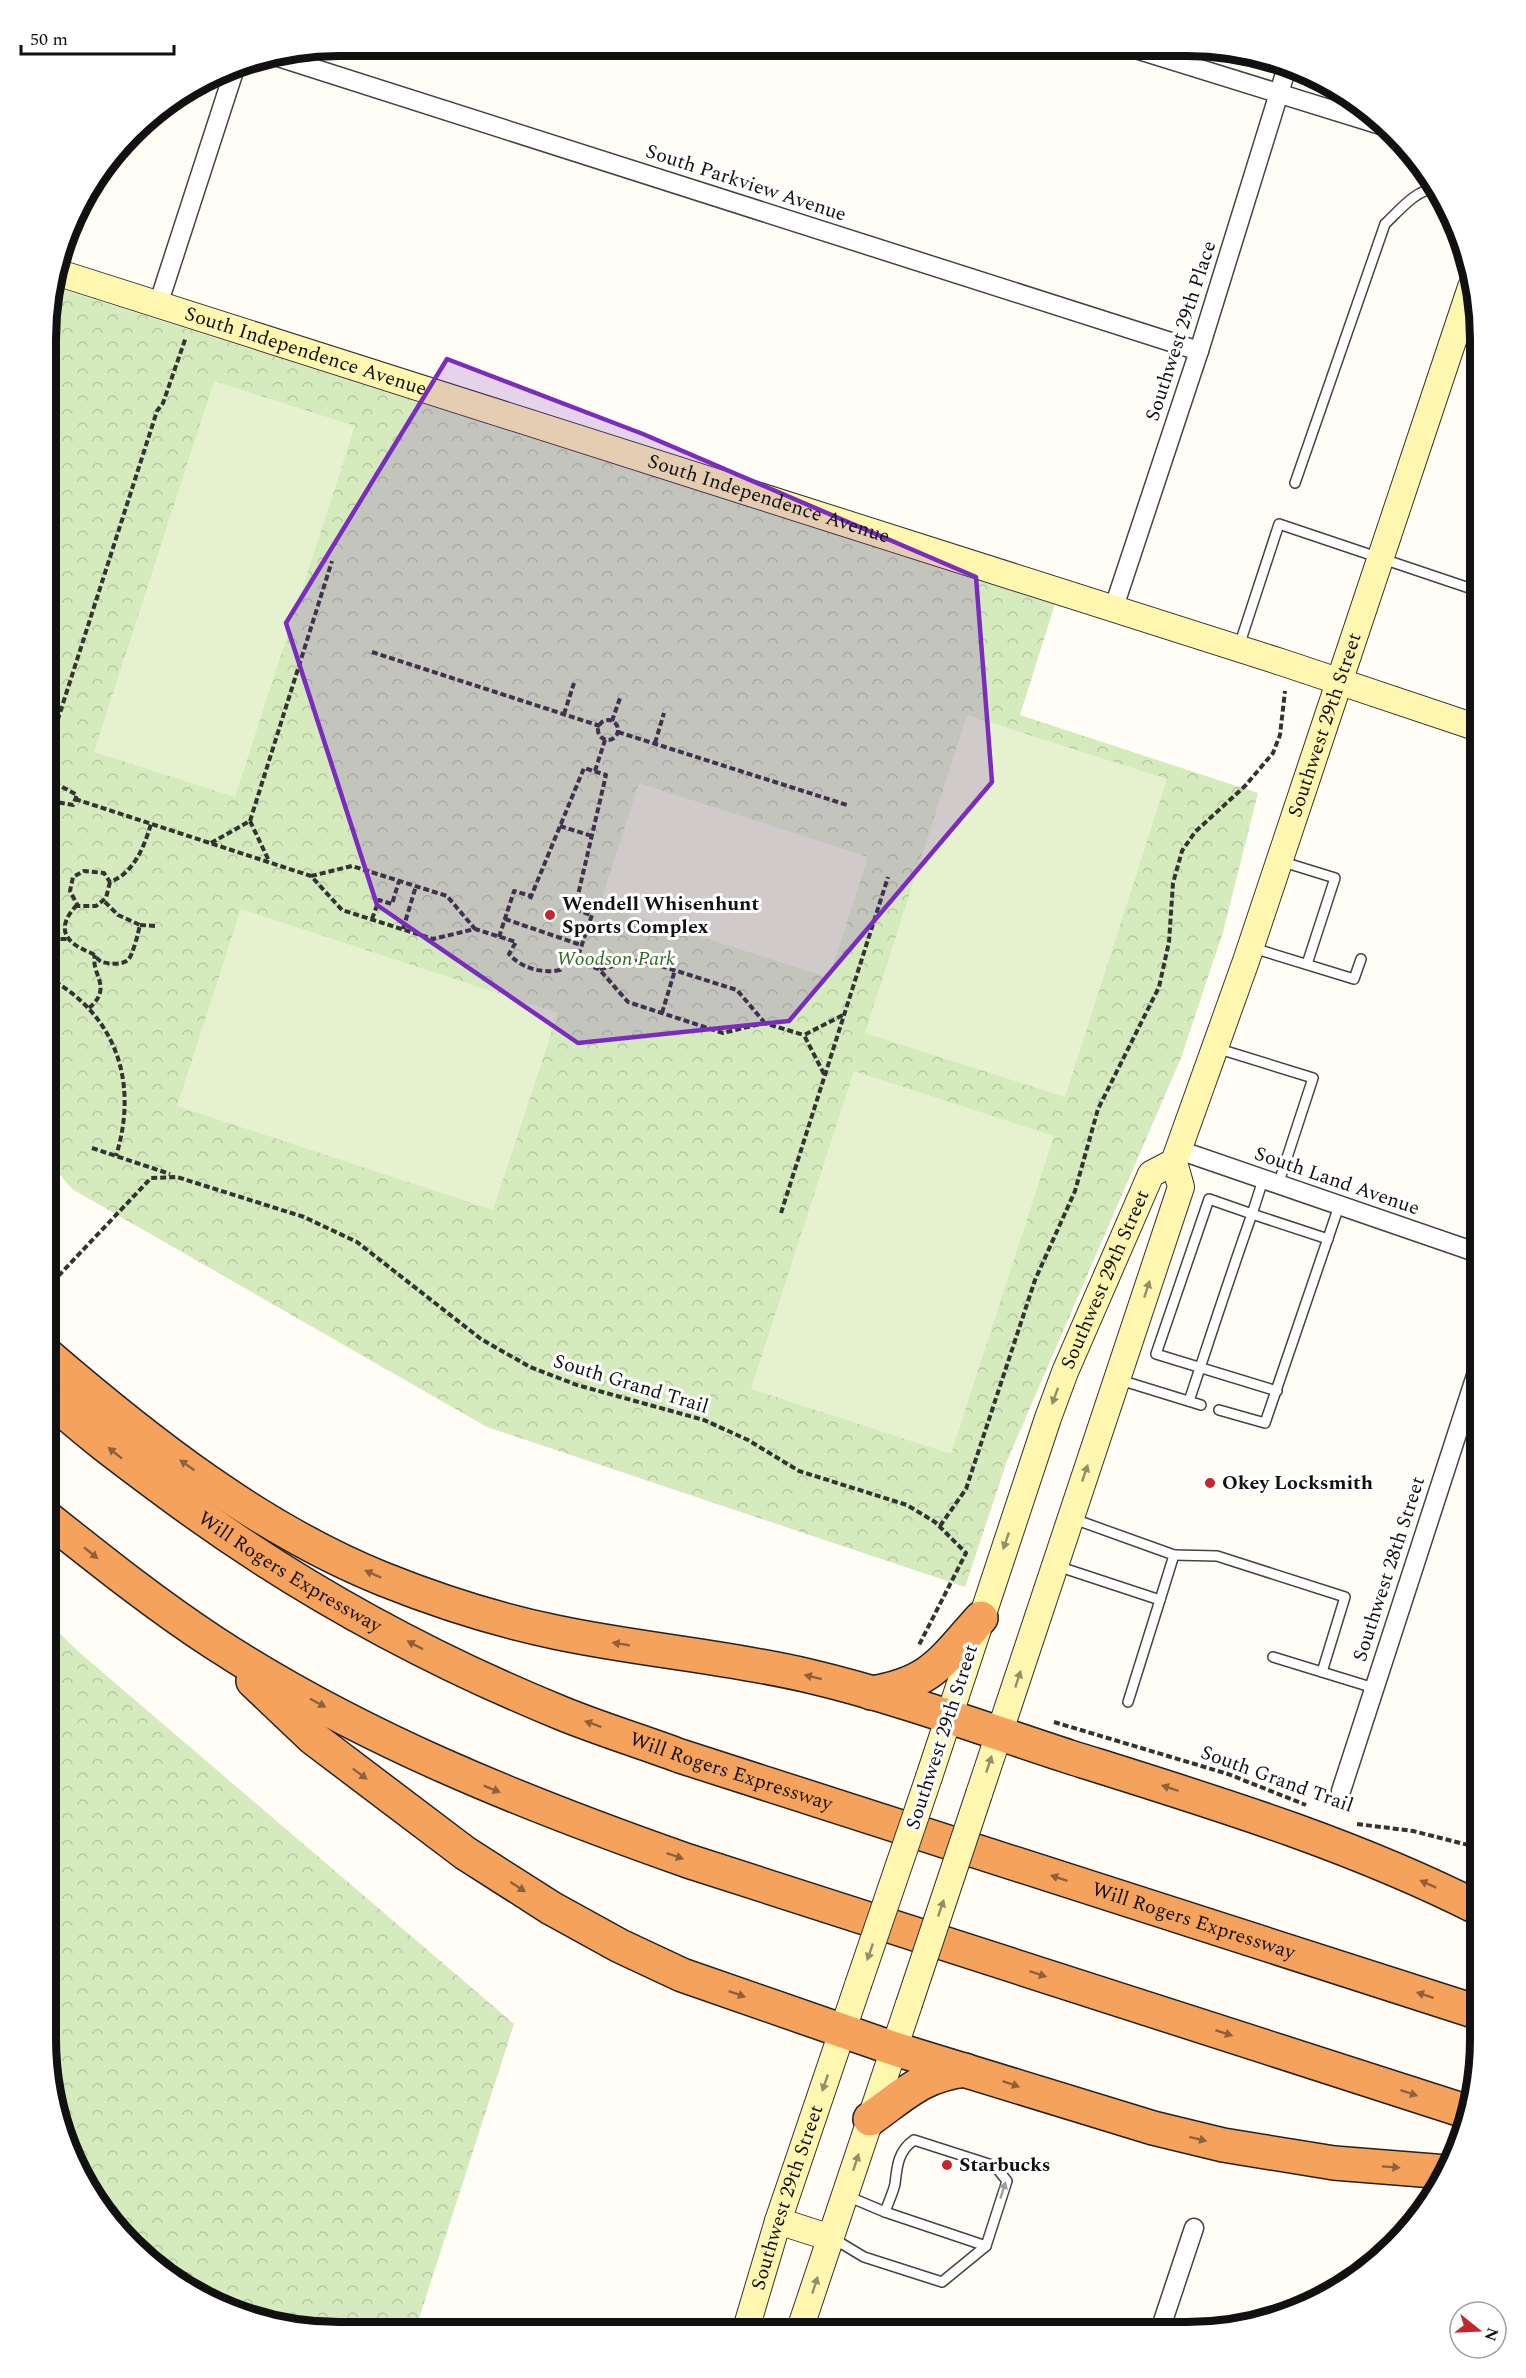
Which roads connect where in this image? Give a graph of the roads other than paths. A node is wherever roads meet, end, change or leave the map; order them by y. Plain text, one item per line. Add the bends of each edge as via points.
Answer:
1 (1157, 56) edge
2 (288, 60) edge
3 (1285, 73) edge
4 (232, 76) edge
5 (1277, 95) junction
6 (1369, 121) edge
7 (1428, 188) edge
8 (63, 274) edge
9 (158, 304) junction
10 (1469, 323) edge
11 (1199, 351) junction
12 (1295, 483) dead end
13 (1382, 559) junction
14 (1471, 589) edge
15 (1113, 610) junction
16 (1238, 648) junction
17 (1340, 682) junction
18 (1471, 726) edge
19 (1279, 861) junction
20 (1251, 947) junction
21 (1360, 959) dead end
22 (1307, 964) junction
23 (1216, 1047) junction
24 (1177, 1156) junction
25 (1270, 1182) junction
26 (1339, 1206) junction
27 (1252, 1214) junction
28 (1328, 1239) junction
29 (1192, 1247) junction
30 (1203, 1250) dead end
31 (1471, 1251) edge
32 (1225, 1257) dead end
33 (1235, 1261) junction
34 (1218, 1277) dead end
35 (1229, 1281) junction
36 (1169, 1317) junction
37 (1179, 1320) dead end
38 (1202, 1327) dead end
39 (1213, 1330) junction
40 (56, 1363) edge
41 (1201, 1367) junction
42 (1117, 1379) junction
43 (1277, 1390) junction
44 (1471, 1391) edge
45 (1189, 1401) junction
46 (56, 1403) edge
47 (1201, 1405) dead end
48 (1219, 1410) dead end
49 (1071, 1518) junction
50 (56, 1525) edge
51 (1174, 1555) junction
52 (1055, 1566) junction
53 (1160, 1600) junction
54 (981, 1618) junction
55 (213, 1642) junction
56 (1274, 1657) dead end
57 (1322, 1672) junction
58 (1374, 1688) junction
59 (869, 1693) junction
60 (1128, 1702) dead end
61 (948, 1717) junction
62 (999, 1734) junction
63 (1341, 1791) dead end
64 (1471, 1905) edge
65 (1471, 2010) edge
66 (842, 2031) junction
67 (895, 2049) junction
68 (968, 2070) junction
69 (1462, 2110) edge
70 (870, 2119) junction
71 (1438, 2171) edge
72 (845, 2195) junction
73 (885, 2212) junction
74 (778, 2220) junction
75 (1194, 2228) dead end
76 (831, 2238) junction
77 (986, 2246) junction
78 (748, 2322) edge
79 (802, 2322) edge
80 (1164, 2322) edge

1 - 5 street
2 - 11 street, South Parkview Avenue
3 - 5 street, Southwest 29th Place
4 - 9 street
5 - 6 street
5 - 11 street, Southwest 29th Place
7 - 12 lane via 1385,224
8 - 9 main road, South Independence Avenue
9 - 15 main road, South Independence Avenue
10 - 13 main road, Southwest 29th Street
11 - 15 street, Southwest 29th Place
13 - 14 lane
13 - 16 lane via 1279,524
13 - 17 main road, Southwest 29th Street
15 - 16 main road, South Independence Avenue
16 - 17 main road, South Independence Avenue
17 - 18 main road, South Independence Avenue
17 - 19 main road, Southwest 29th Street
19 - 20 main road, Southwest 29th Street
19 - 22 lane via 1335,878
20 - 22 lane
20 - 23 main road, Southwest 29th Street
21 - 22 lane via 1354,979
23 - 24 main road, Southwest 29th Street
23 - 25 lane via 1313,1078
24 - 25 street, South Land Avenue
42 -> 24 main road, Southwest 29th Street via 1181,1187
24 -> 54 main road, Southwest 29th Street via 1151,1174 1068,1363
25 - 26 street, South Land Avenue
25 - 27 lane
26 - 28 lane
26 - 31 street, South Land Avenue
27 - 28 lane
27 - 29 lane via 1209,1199
27 - 33 lane
28 - 43 lane
29 - 30 lane
29 - 36 lane via 1182,1293
32 - 33 lane
33 - 35 lane
34 - 35 lane
35 - 39 lane via 1216,1304
36 - 37 lane
36 - 41 lane via 1156,1354
38 - 39 lane
39 - 41 lane
59 -> 40 highway via 751,1663 552,1631 382,1578 334,1557 235,1499 114,1412
41 - 43 lane
41 - 45 lane
42 - 45 lane
49 -> 42 main road, Southwest 29th Street
43 - 48 lane via 1265,1423
44 - 58 street, Southwest 28th Street
45 - 47 lane
65 -> 46 highway, Will Rogers Expressway via 680,1756 561,1713 409,1643 295,1578 212,1526
49 - 51 lane
49 - 52 main road, Southwest 29th Street
50 -> 55 highway
51 - 53 lane
51 - 57 lane via 1217,1556 1345,1597
52 - 53 lane
62 -> 52 main road, Southwest 29th Street
53 - 60 lane
54 - 59 highway via 926,1675 900,1688
54 - 61 main road, Southwest 29th Street
55 -> 66 highway via 313,1738 465,1853 551,1908 682,1975
55 -> 69 highway via 382,1737 475,1782 576,1822
56 - 57 lane
57 - 58 lane
58 - 63 street, Southwest 28th Street
59 - 61 highway
61 - 62 highway
61 -> 66 main road, Southwest 29th Street, bridge
64 -> 62 highway via 1350,1850
67 -> 62 main road, Southwest 29th Street, bridge
66 - 67 highway
66 -> 74 main road, Southwest 29th Street
67 - 68 highway
67 - 70 main road, Southwest 29th Street
68 - 70 highway via 941,2073 914,2085
68 -> 71 highway via 1073,2105 1222,2145 1334,2163
72 -> 70 main road, Southwest 29th Street
72 - 73 lane
72 - 76 main road, Southwest 29th Street
73 - 77 lane
77 -> 73 lane via 1007,2181 995,2166 929,2143 914,2140 906,2145
74 - 76 main road
74 - 78 main road, Southwest 29th Street
75 - 80 street
76 - 77 lane via 864,2257 942,2282
79 -> 76 main road, Southwest 29th Street

